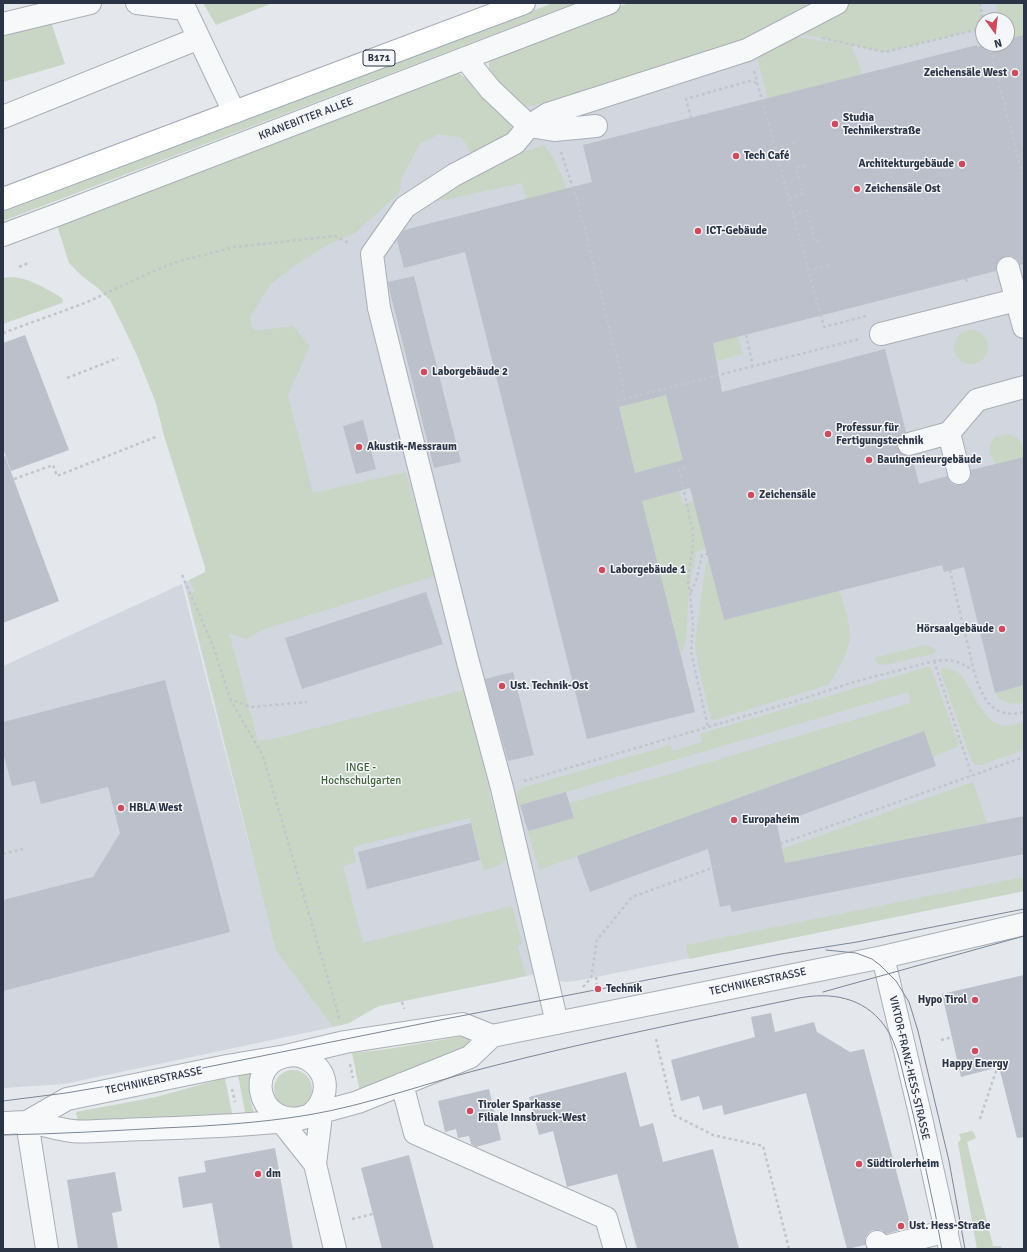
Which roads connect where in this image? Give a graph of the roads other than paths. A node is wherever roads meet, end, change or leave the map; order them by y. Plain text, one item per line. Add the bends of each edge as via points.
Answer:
1 (90, 3) edge
2 (137, 3) edge
3 (524, 3) edge
4 (609, 3) edge
5 (837, 3) edge
6 (184, 6) edge
7 (3, 24) edge
8 (199, 38) junction
9 (465, 58) junction
10 (234, 112) junction
11 (3, 117) edge
12 (529, 126) junction
13 (596, 126) dead end
14 (3, 199) edge
15 (3, 234) edge
16 (1008, 268) dead end
17 (1020, 299) edge
18 (1024, 326) edge
19 (881, 334) road end
20 (1024, 387) edge
21 (949, 433) junction
22 (909, 444) dead end
23 (959, 473) dead end
24 (1024, 924) edge
25 (883, 957) junction
26 (557, 1023) junction
27 (492, 1036) junction
28 (286, 1056) junction
29 (402, 1084) junction
30 (323, 1104) junction
31 (286, 1118) junction
32 (27, 1122) junction
33 (3, 1123) edge
34 (314, 1164) junction
35 (948, 1240) edge
36 (877, 1242) dead end
37 (47, 1249) edge
38 (335, 1249) edge
39 (615, 1249) edge

1 - 7 street
2 - 6 street
3 - 10 main road, B171
4 - 9 street, KRANEBITTER ALLEE
5 - 12 street via 747,50 548,114
6 - 8 street
8 - 10 street
8 - 11 street
9 - 12 street via 490,89
9 - 15 street, KRANEBITTER ALLEE
10 - 14 main road, B171
12 - 13 street via 554,130
12 - 26 street via 515,144 454,175 405,207 372,254 378,308 502,788
16 - 17 street
17 - 18 street
17 - 19 street
20 - 21 street via 977,400
21 - 22 street
21 - 23 street
24 - 25 street, TECHNIKERSTRASSE
25 - 26 street, TECHNIKERSTRASSE
25 - 35 street, VIKTOR-FRANZ-HESS-STRASSE
26 - 27 street, TECHNIKERSTRASSE
27 - 28 street, TECHNIKERSTRASSE via 462,1024 345,1042
27 - 29 street via 470,1057
28 - 30 street, TECHNIKERSTRASSE via 302,1056 318,1068 325,1087
28 - 31 street, TECHNIKERSTRASSE via 271,1063 265,1071 260,1091 269,1110
28 - 32 street, TECHNIKERSTRASSE via 67,1100
29 - 30 street via 358,1102
29 - 39 street via 415,1133 606,1218
30 - 31 street, TECHNIKERSTRASSE via 307,1116
30 - 34 street
31 - 32 street, TECHNIKERSTRASSE via 233,1125 73,1131
31 - 34 street
32 - 33 street, TECHNIKERSTRASSE
32 - 37 street
34 - 38 street
35 - 36 street via 885,1247

